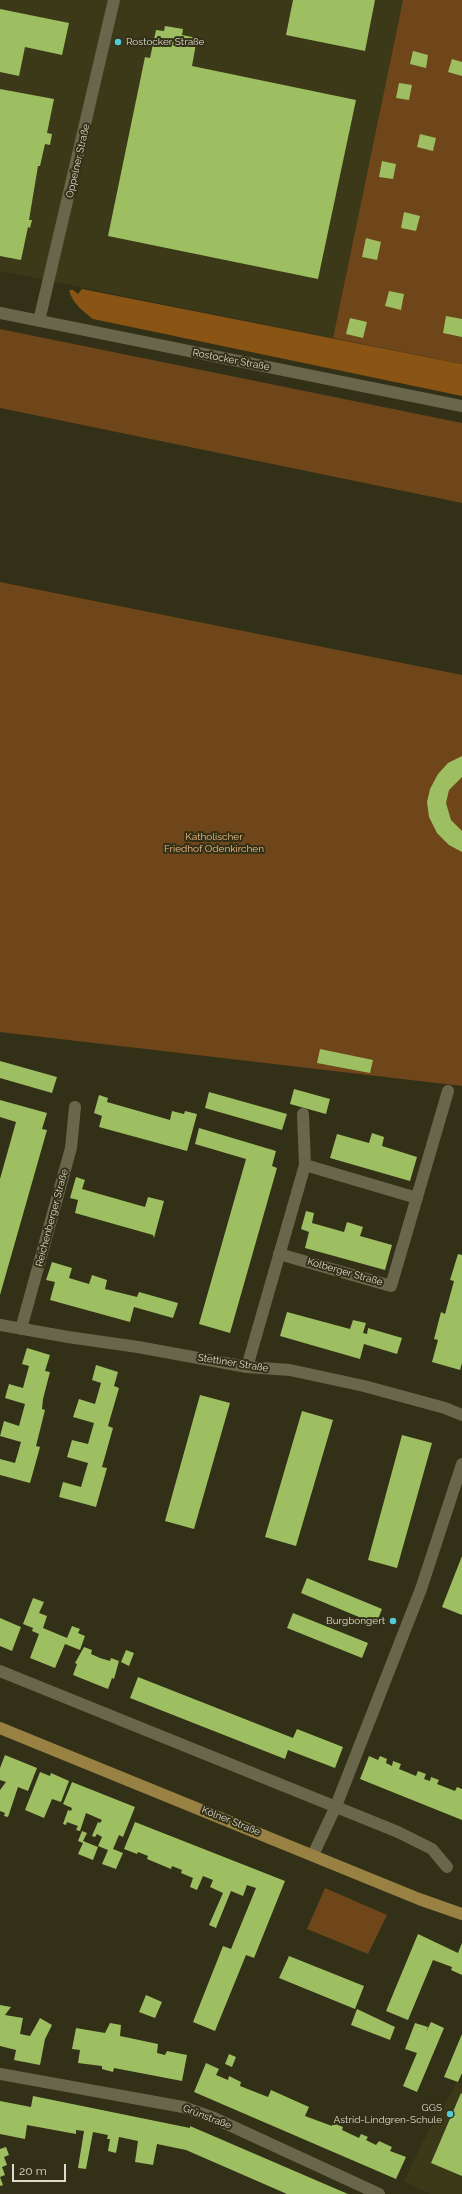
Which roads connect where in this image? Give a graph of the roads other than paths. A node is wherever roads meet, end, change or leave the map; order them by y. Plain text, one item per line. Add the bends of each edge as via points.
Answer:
1 (114, 0) edge
2 (0, 313) edge
3 (39, 321) junction
4 (462, 406) edge
5 (448, 1091) dead end
6 (75, 1107) dead end
7 (303, 1114) dead end
8 (305, 1165) junction
9 (417, 1198) junction
10 (279, 1254) junction
11 (0, 1324) edge
12 (21, 1329) junction
13 (247, 1367) junction
14 (462, 1415) edge
15 (462, 1464) edge
16 (0, 1671) edge
17 (0, 1728) edge
18 (336, 1806) junction
19 (313, 1855) junction
20 (447, 1867) dead end
21 (462, 1914) edge
22 (0, 2074) edge
23 (379, 2194) edge

1 - 3 street, Oppelner Straße
2 - 3 street, Rostocker Straße
3 - 4 street, Rostocker Straße
5 - 9 street, Kolberger Straße
6 - 12 street, Reichenberger Straße via 71,1148
7 - 8 street
8 - 9 street
8 - 10 street
9 - 10 street, Kolberger Straße via 391,1286
10 - 13 street
11 - 12 street, Stettiner Straße
12 - 13 street, Stettiner Straße via 138,1346
13 - 14 street, Stettiner Straße via 290,1370 364,1386
15 - 18 street via 421,1589
16 - 18 street
17 - 19 main road, Kölner Straße
18 - 19 street
18 - 20 street via 432,1849
19 - 21 main road, Kölner Straße
22 - 23 street, Grünstraße via 183,2107 214,2118

